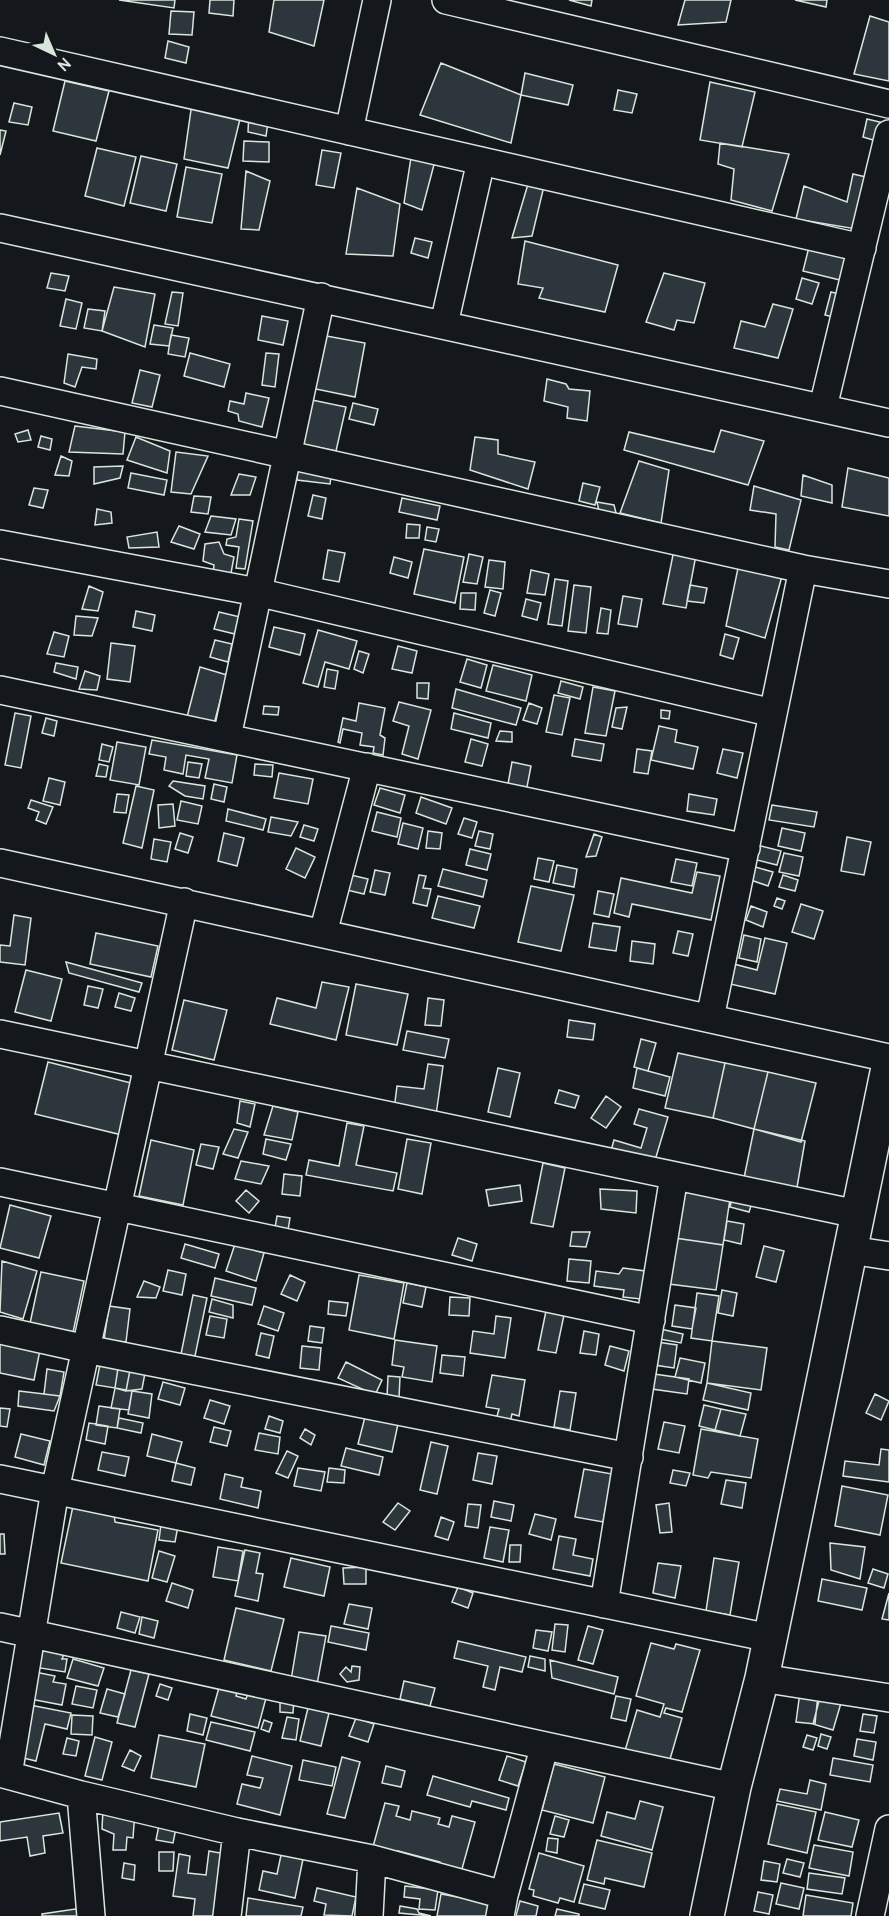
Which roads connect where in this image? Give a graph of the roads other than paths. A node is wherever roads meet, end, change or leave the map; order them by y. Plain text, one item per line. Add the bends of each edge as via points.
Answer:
1 (377, 0) edge
2 (446, 0) edge
3 (0, 51) edge
4 (889, 104) edge
5 (349, 131) junction
6 (889, 134) edge
7 (481, 161) junction
8 (0, 228) edge
9 (862, 248) junction
10 (321, 297) junction
11 (444, 324) junction
12 (0, 391) edge
13 (823, 407) junction
14 (889, 423) edge
15 (287, 456) junction
16 (0, 544) edge
17 (803, 569) junction
18 (889, 584) edge
19 (257, 592) junction
20 (0, 690) edge
21 (773, 713) junction
22 (227, 737) junction
23 (367, 767) junction
24 (746, 848) junction
25 (0, 863) edge
26 (184, 902) junction
27 (323, 933) junction
28 (710, 1018) junction
29 (0, 1034) edge
30 (889, 1058) edge
31 (889, 1063) edge
32 (147, 1067) junction
33 (675, 1176) junction
34 (0, 1182) edge
35 (117, 1206) junction
36 (857, 1214) junction
37 (850, 1250) junction
38 (889, 1256) edge
39 (651, 1320) junction
40 (0, 1330) edge
41 (86, 1349) junction
42 (628, 1457) junction
43 (0, 1479) edge
44 (54, 1490) junction
45 (604, 1604) junction
46 (0, 1627) edge
47 (32, 1634) junction
48 (770, 1638) junction
49 (762, 1678) junction
50 (889, 1698) edge
51 (544, 1748) junction
52 (4, 1774) edge
53 (734, 1787) junction
54 (81, 1796) junction
55 (889, 1829) edge
56 (237, 1832) junction
57 (372, 1859) junction
58 (883, 1884) edge
59 (502, 1905) edge
60 (91, 1916) edge
61 (227, 1916) edge
62 (369, 1916) edge
63 (707, 1916) edge
64 (870, 1916) edge

1 - 5 street
2 - 4 street
3 - 5 street
5 - 7 street
6 - 9 street
7 - 9 street
7 - 11 street
8 - 10 street
9 - 13 street
10 - 11 street
10 - 15 street
11 - 13 street
12 - 15 street
13 - 14 street
15 - 17 street
15 - 19 street
16 - 19 street
17 - 18 street
17 - 21 street
19 - 21 street
19 - 22 street
20 - 22 street
21 - 24 street
22 - 23 street
23 - 24 street
23 - 27 street
24 - 28 street
25 - 26 street
26 - 27 street
26 - 32 street
27 - 28 street
28 - 30 street
29 - 32 street
31 - 36 street
32 - 33 street
32 - 35 street
33 - 36 street
33 - 39 street
34 - 35 street
35 - 39 street
35 - 41 street
36 - 37 street
37 - 38 street
37 - 48 street
39 - 42 street
40 - 41 street
41 - 42 street
41 - 44 street
42 - 45 street
43 - 44 street
44 - 45 street
44 - 47 street
45 - 48 street
46 - 47 street
47 - 51 street
47 - 52 street
48 - 49 street
49 - 50 street
49 - 53 street
51 - 53 street
51 - 59 street
52 - 54 street
53 - 63 street
54 - 56 street
54 - 60 street
55 - 58 street
56 - 57 street
56 - 61 street
57 - 59 street
57 - 62 street
58 - 64 street

